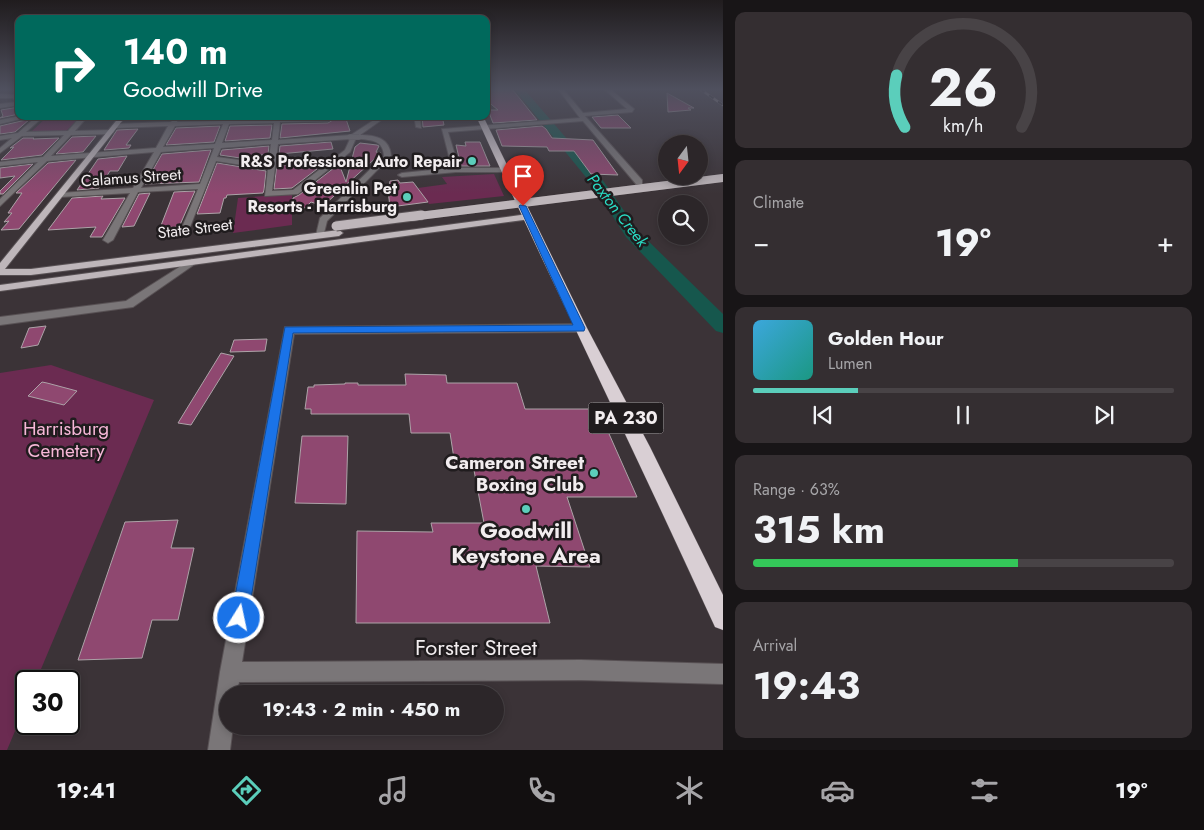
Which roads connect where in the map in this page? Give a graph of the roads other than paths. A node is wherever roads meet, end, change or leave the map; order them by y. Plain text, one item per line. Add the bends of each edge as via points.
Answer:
1 (32, 124) edge
2 (77, 124) edge
3 (117, 124) edge
4 (173, 124) joint
5 (226, 124) edge
6 (277, 124) edge
7 (329, 124) edge
8 (373, 124) edge
9 (419, 124) edge
10 (483, 124) edge
11 (525, 124) edge
12 (589, 124) edge
13 (485, 127) junction
14 (419, 128) dead end
15 (113, 129) junction
16 (69, 133) junction
17 (20, 134) junction
18 (355, 137) junction
19 (0, 138) edge
20 (330, 138) junction
21 (275, 141) junction
22 (218, 145) junction
23 (159, 149) junction
24 (0, 151) edge
25 (93, 154) junction
26 (213, 159) junction
27 (45, 160) junction
28 (0, 164) edge
29 (271, 167) junction
30 (456, 170) junction
31 (505, 170) junction
32 (402, 175) dead end
33 (723, 178) edge
34 (639, 182) dead end
35 (723, 184) edge
36 (204, 186) junction
37 (135, 191) junction
38 (60, 195) junction
39 (0, 204) edge
40 (528, 217) junction
41 (338, 229) junction
42 (185, 230) dead end
43 (320, 231) junction
44 (108, 240) dead end
45 (192, 262) junction
46 (0, 270) edge
47 (0, 288) edge
48 (0, 321) edge
49 (580, 328) junction
50 (723, 619) edge
51 (230, 672) junction
52 (723, 674) edge
53 (219, 750) edge

1 - 17 street
2 - 16 street
3 - 15 main road
4 - 15 street
4 - 23 street
5 - 22 street
6 - 21 street
7 - 20 street
8 - 18 street
9 - 14 street
10 - 13 highway, PA 230
11 - 13 street
12 - 34 street
13 - 30 street via 444,130
13 - 31 highway, PA 230
15 - 16 street
15 - 25 main road
16 - 17 street
16 - 27 street
17 - 19 street
17 - 24 street
18 - 20 street
18 - 29 street via 348,151 296,192 268,194
18 - 43 street via 373,137 384,143 388,156 323,220
20 - 21 street
21 - 22 street
21 - 29 street
22 - 23 street
22 - 26 street
23 - 25 street
23 - 37 street
25 - 27 street
25 - 38 main road
26 - 29 street
26 - 36 street
27 - 28 street
27 - 39 street
30 - 31 street
30 - 32 street
31 - 40 highway, PA 230
33 - 41 main road, State Street, bridge
35 - 41 main road, State Street
36 - 37 street, Calamus Street
36 - 42 street
37 - 38 street, Calamus Street
37 - 44 street
38 - 46 main road
40 - 45 main road, State Street
40 - 49 highway, PA 230
41 - 43 main road, State Street
43 - 46 main road, State Street via 31,272
45 - 47 main road, State Street
45 - 48 street via 129,304
49 - 50 highway, PA 230 via 644,452
49 - 51 street via 289,330
51 - 52 street, Forster Street via 581,670
51 - 53 street

